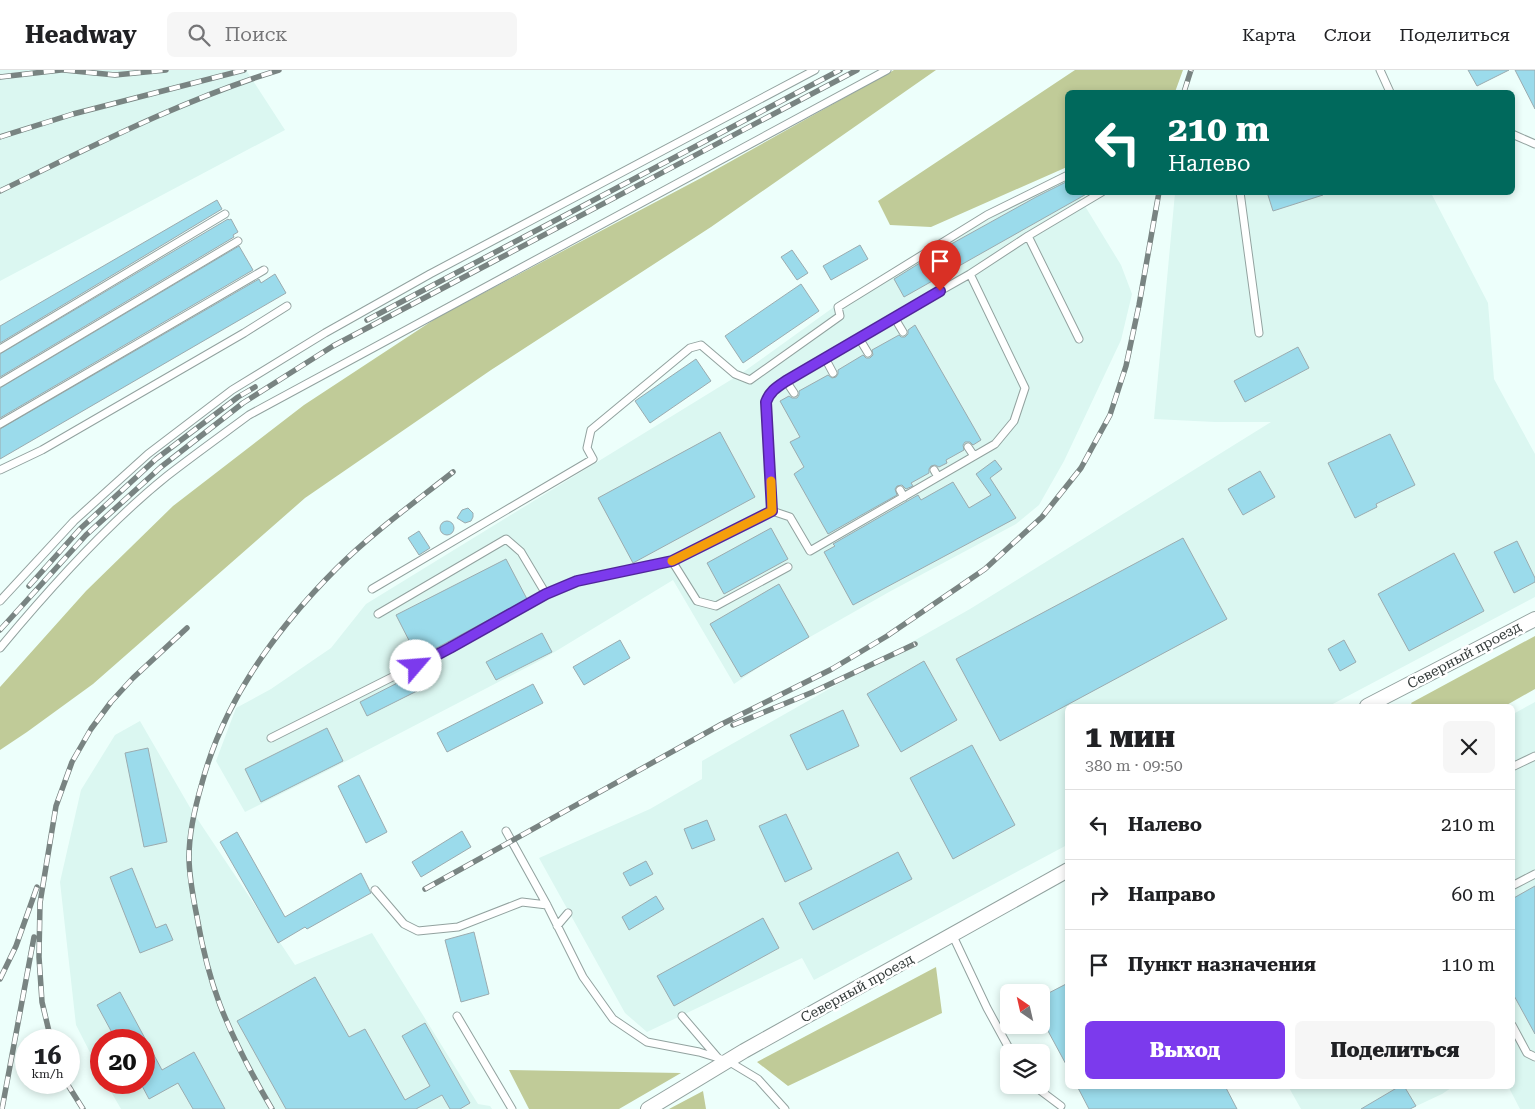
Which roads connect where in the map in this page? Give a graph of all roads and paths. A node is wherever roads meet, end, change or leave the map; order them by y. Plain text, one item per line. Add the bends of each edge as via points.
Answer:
1 (815, 70) edge
2 (887, 70) edge
3 (1380, 70) edge
4 (1389, 90) edge
5 (1515, 135) edge
6 (1535, 144) edge
7 (1065, 176) edge
8 (1097, 195) edge
9 (1240, 195) edge
10 (225, 214) dead end
11 (1028, 236) junction
12 (238, 241) dead end
13 (264, 270) dead end
14 (970, 274) junction
15 (287, 306) dead end
16 (894, 317) junction
17 (903, 332) dead end
18 (1259, 333) dead end
19 (859, 338) junction
20 (1079, 339) dead end
21 (0, 348) edge
22 (868, 353) dead end
23 (825, 358) junction
24 (834, 373) dead end
25 (786, 381) junction
26 (0, 383) edge
27 (794, 394) dead end
28 (0, 424) edge
29 (968, 448) dead end
30 (974, 456) junction
31 (0, 470) edge
32 (772, 511) junction
33 (672, 561) junction
34 (788, 567) dead end
35 (372, 589) dead end
36 (546, 594) junction
37 (0, 600) edge
38 (378, 614) dead end
39 (1535, 618) edge
40 (0, 648) edge
41 (1371, 704) edge
42 (271, 738) dead end
43 (1535, 756) edge
44 (1515, 766) edge
45 (506, 831) dead end
46 (1065, 872) edge
47 (1535, 874) edge
48 (1515, 884) edge
49 (375, 890) dead end
50 (546, 905) junction
51 (568, 913) dead end
52 (557, 926) junction
53 (952, 934) junction
54 (457, 1016) dead end
55 (682, 1016) dead end
56 (1515, 1031) edge
57 (1007, 1044) edge
58 (1535, 1057) edge
59 (723, 1059) junction
60 (1045, 1094) edge
61 (1061, 1106) dead end
62 (512, 1109) edge
63 (648, 1109) edge
64 (784, 1109) edge

1 - 37 lane via 430,274 232,390 148,454 80,515
2 - 40 lane via 249,415 166,477 112,526 40,600
3 - 4 lane
5 - 6 lane
7 - 35 lane via 987,215 838,307 840,316 750,380 735,374 701,345 690,348 591,430 587,448 593,459
8 - 11 lane
9 - 18 lane
10 - 21 lane
11 - 14 lane
11 - 20 lane
12 - 26 lane
13 - 28 lane
14 - 16 lane
14 - 30 lane via 1025,388 1014,421 995,444
15 - 31 lane via 42,450
16 - 17 lane
16 - 19 lane
19 - 22 lane
19 - 23 lane
23 - 24 lane
23 - 25 lane
25 - 27 lane
25 - 32 lane via 768,395 766,402
29 - 30 lane
30 - 32 lane via 936,474 810,550 790,517
32 - 33 lane
33 - 34 lane via 697,601 716,606
33 - 36 lane via 577,581
36 - 38 lane via 521,552 506,538
36 - 42 lane via 450,648
39 - 41 street, Северный проезд
43 - 44 lane
45 - 50 lane
46 - 53 street, Северный проезд
47 - 48 lane
49 - 50 lane via 404,924 418,931 458,927 522,902
50 - 52 lane
51 - 52 lane
52 - 59 lane via 584,977 613,1019 647,1042
53 - 57 lane
53 - 59 street, Северный проезд
54 - 62 lane
55 - 59 lane
56 - 58 lane via 1527,1053
59 - 63 street, Северный проезд
59 - 64 lane via 758,1079
60 - 61 lane

